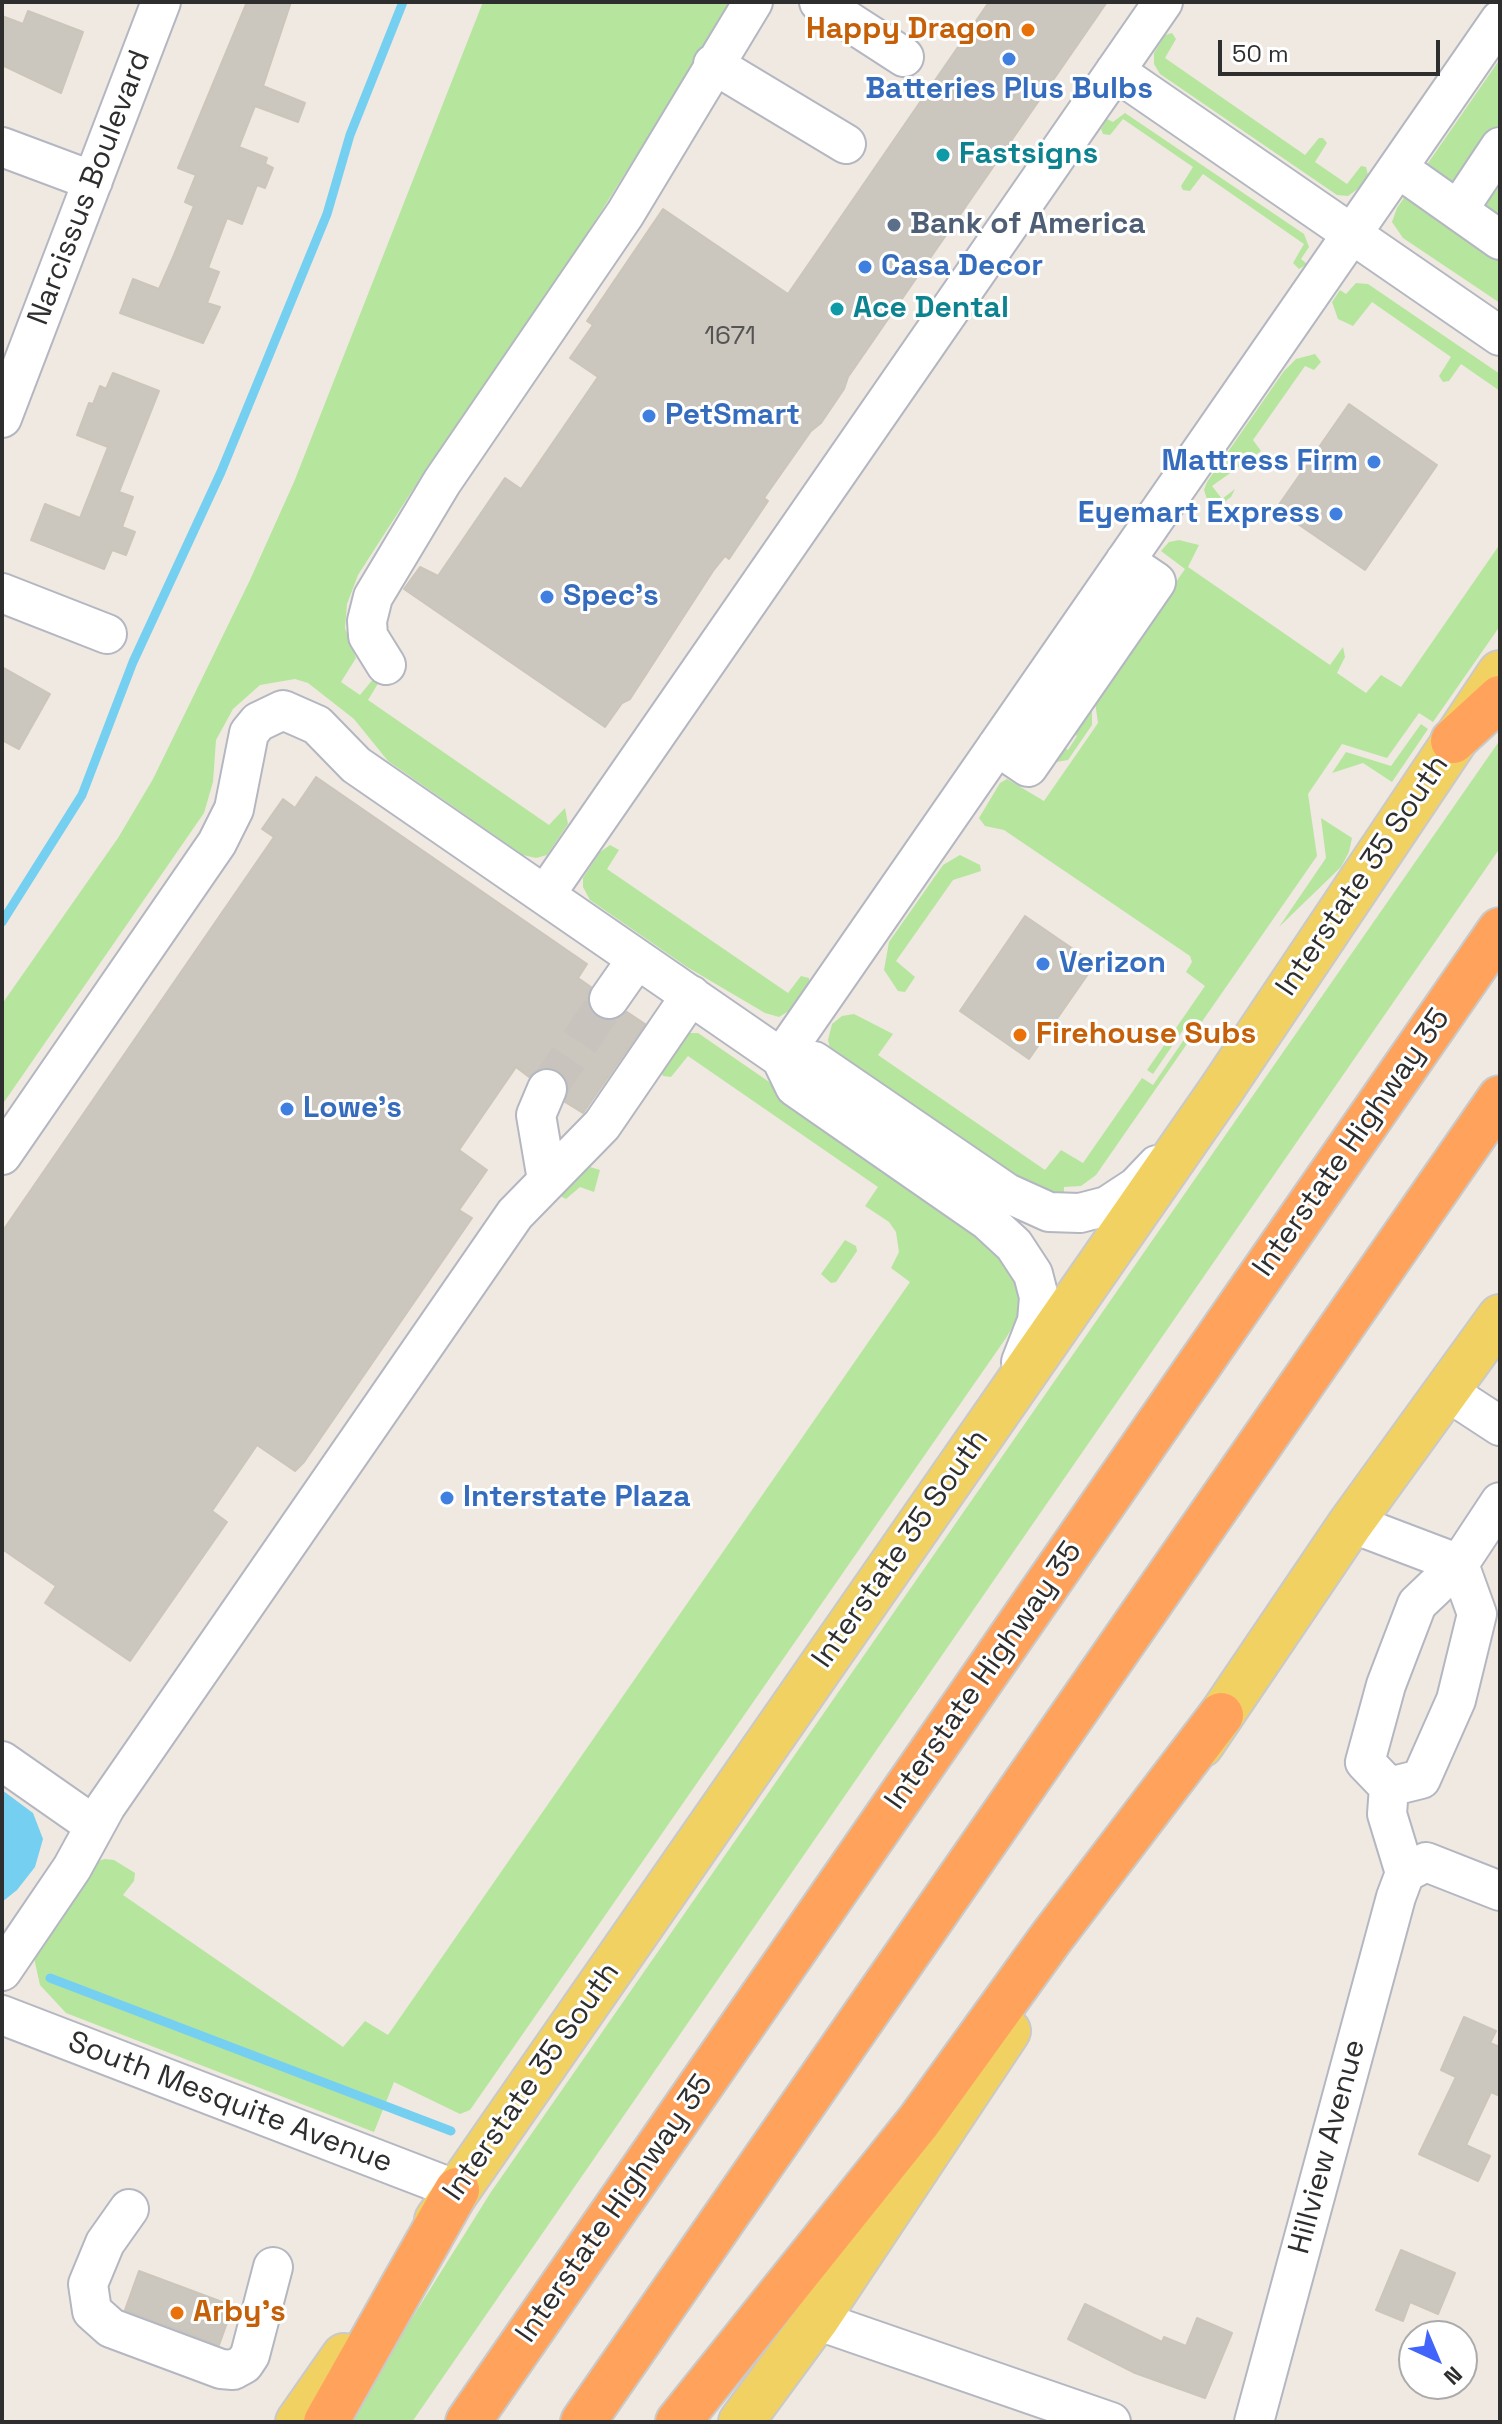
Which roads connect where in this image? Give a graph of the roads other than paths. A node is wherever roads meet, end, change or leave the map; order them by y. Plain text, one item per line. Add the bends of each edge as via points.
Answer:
1 (161, 2) edge
2 (753, 2) edge
3 (819, 2) edge
4 (1163, 2) edge
5 (1500, 20) edge
6 (904, 57) dead end
7 (713, 64) junction
8 (1115, 71) junction
9 (846, 144) dead end
10 (2, 147) edge
11 (1500, 147) edge
12 (1398, 168) junction
13 (93, 181) junction
14 (1458, 210) junction
15 (1352, 234) junction
16 (1500, 240) edge
17 (1500, 336) edge
18 (2, 418) edge
19 (2, 593) edge
20 (107, 634) dead end
21 (386, 665) dead end
22 (1500, 673) edge
23 (1500, 698) edge
24 (1453, 741) junction
25 (545, 895) junction
26 (1500, 930) edge
27 (637, 959) junction
28 (691, 995) junction
29 (609, 999) tunnel mouth
30 (781, 1058) junction
31 (547, 1089) tunnel mouth
32 (1221, 1090) junction
33 (1500, 1098) edge
34 (2, 1155) edge
35 (547, 1180) junction
36 (1500, 1317) edge
37 (1448, 1392) junction
38 (992, 1417) junction
39 (1500, 1426) edge
40 (1500, 1502) edge
41 (1351, 1523) junction
42 (1459, 1564) junction
43 (1221, 1715) junction
44 (2, 1761) edge
45 (1389, 1787) junction
46 (95, 1826) junction
47 (1405, 1873) junction
48 (1500, 1891) edge
49 (2, 1971) edge
50 (2, 2015) edge
51 (457, 2190) junction
52 (129, 2209) dead end
53 (273, 2267) dead end
54 (816, 2320) junction
55 (298, 2422) edge
56 (326, 2422) edge
57 (468, 2422) edge
58 (583, 2422) edge
59 (678, 2422) edge
60 (741, 2422) edge
61 (1111, 2422) edge
62 (1254, 2422) edge

1 - 13 street, Narcissus Boulevard
2 - 7 street
3 - 6 street
4 - 8 street
5 - 12 street
7 - 9 street
7 - 21 street via 618,225 442,482 373,597 368,636
8 - 15 street
8 - 25 street
10 - 13 street
11 - 14 street
12 - 14 street
12 - 15 street
13 - 18 street, Narcissus Boulevard
14 - 16 street
15 - 17 street
15 - 30 street
19 - 20 street
22 - 24 main road, Interstate 35 South
23 - 24 highway
24 - 32 main road, Interstate 35 South
25 - 27 street
25 - 34 street via 356,765 317,725 290,711 271,713 245,743 237,801 217,843
26 - 57 highway, Interstate Highway 35
27 - 28 street
27 - 29 street
28 - 30 street
28 - 35 street via 602,1125
30 - 32 street via 814,1061 1007,1193 1056,1213 1095,1210 1129,1192
30 - 38 street via 795,1087 1000,1230 1029,1267 1039,1297 1037,1321
31 - 35 street via 536,1115
32 - 38 main road, Interstate 35 South
33 - 58 highway
35 - 46 street via 515,1214
36 - 37 main road
37 - 39 street
37 - 41 main road
38 - 51 main road, Interstate 35 South
40 - 42 street
41 - 42 street
41 - 43 main road
42 - 45 street via 1417,1604 1386,1685 1365,1762
42 - 45 street via 1477,1614 1456,1700 1421,1779
43 - 54 main road
43 - 59 highway via 919,2121
44 - 46 street
45 - 47 street via 1387,1814
46 - 49 street
47 - 48 street via 1426,1862
47 - 62 street, Hillview Avenue
50 - 51 street, South Mesquite Avenue
51 - 55 main road, Interstate 35 South
51 - 56 highway
52 - 53 street via 105,2243 88,2284 92,2311 111,2328 233,2370 250,2355
54 - 60 main road
54 - 61 street

